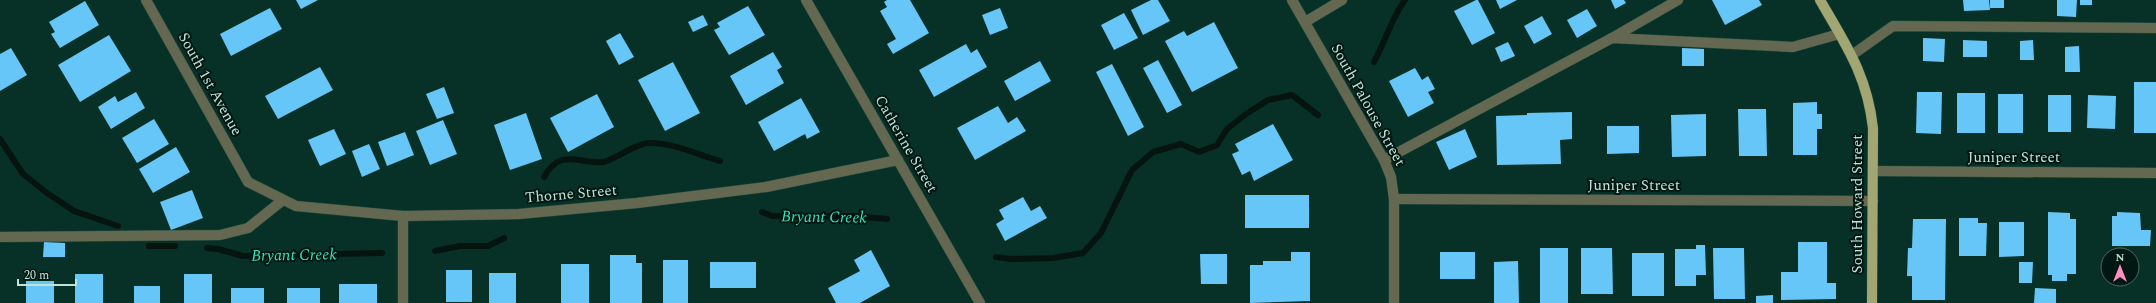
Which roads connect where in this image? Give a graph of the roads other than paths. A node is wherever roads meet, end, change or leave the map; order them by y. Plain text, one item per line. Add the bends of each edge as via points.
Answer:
1 (146, 0) edge
2 (806, 0) edge
3 (1292, 0) edge
4 (1342, 0) edge
5 (1678, 0) edge
6 (1820, 0) edge
7 (1305, 22) junction
8 (2156, 28) edge
9 (1839, 34) junction
10 (1612, 38) junction
11 (1852, 55) junction
12 (898, 160) junction
13 (1384, 160) junction
14 (1873, 171) junction
15 (2156, 173) edge
16 (248, 182) joint
17 (1394, 199) junction
18 (283, 200) junction
19 (1873, 202) junction
20 (403, 216) junction
21 (0, 237) edge
22 (403, 303) edge
23 (980, 303) edge
24 (1394, 303) edge
25 (1872, 303) edge

1 - 16 street, South 1st Avenue
2 - 12 street, Catherine Street
3 - 7 street, South Palouse Street
4 - 7 street
5 - 10 street
6 - 9 main road, South Howard Street
7 - 13 street, South Palouse Street
8 - 11 street via 1893,26
9 - 10 street via 1793,47
9 - 11 main road, South Howard Street
10 - 13 street
11 - 14 main road, South Howard Street via 1866,88 1870,106
12 - 20 street, Thorne Street via 766,187 637,203 519,214
12 - 23 street, Catherine Street
13 - 17 street, South Palouse Street via 1391,177
14 - 15 street, Juniper Street
14 - 19 main road, South Howard Street
16 - 18 street, Thorne Street
17 - 19 street, Juniper Street
17 - 24 street, South Palouse Street
18 - 20 street, Thorne Street via 296,206
18 - 21 street via 248,228 220,235
19 - 25 main road, South Howard Street
20 - 22 street

